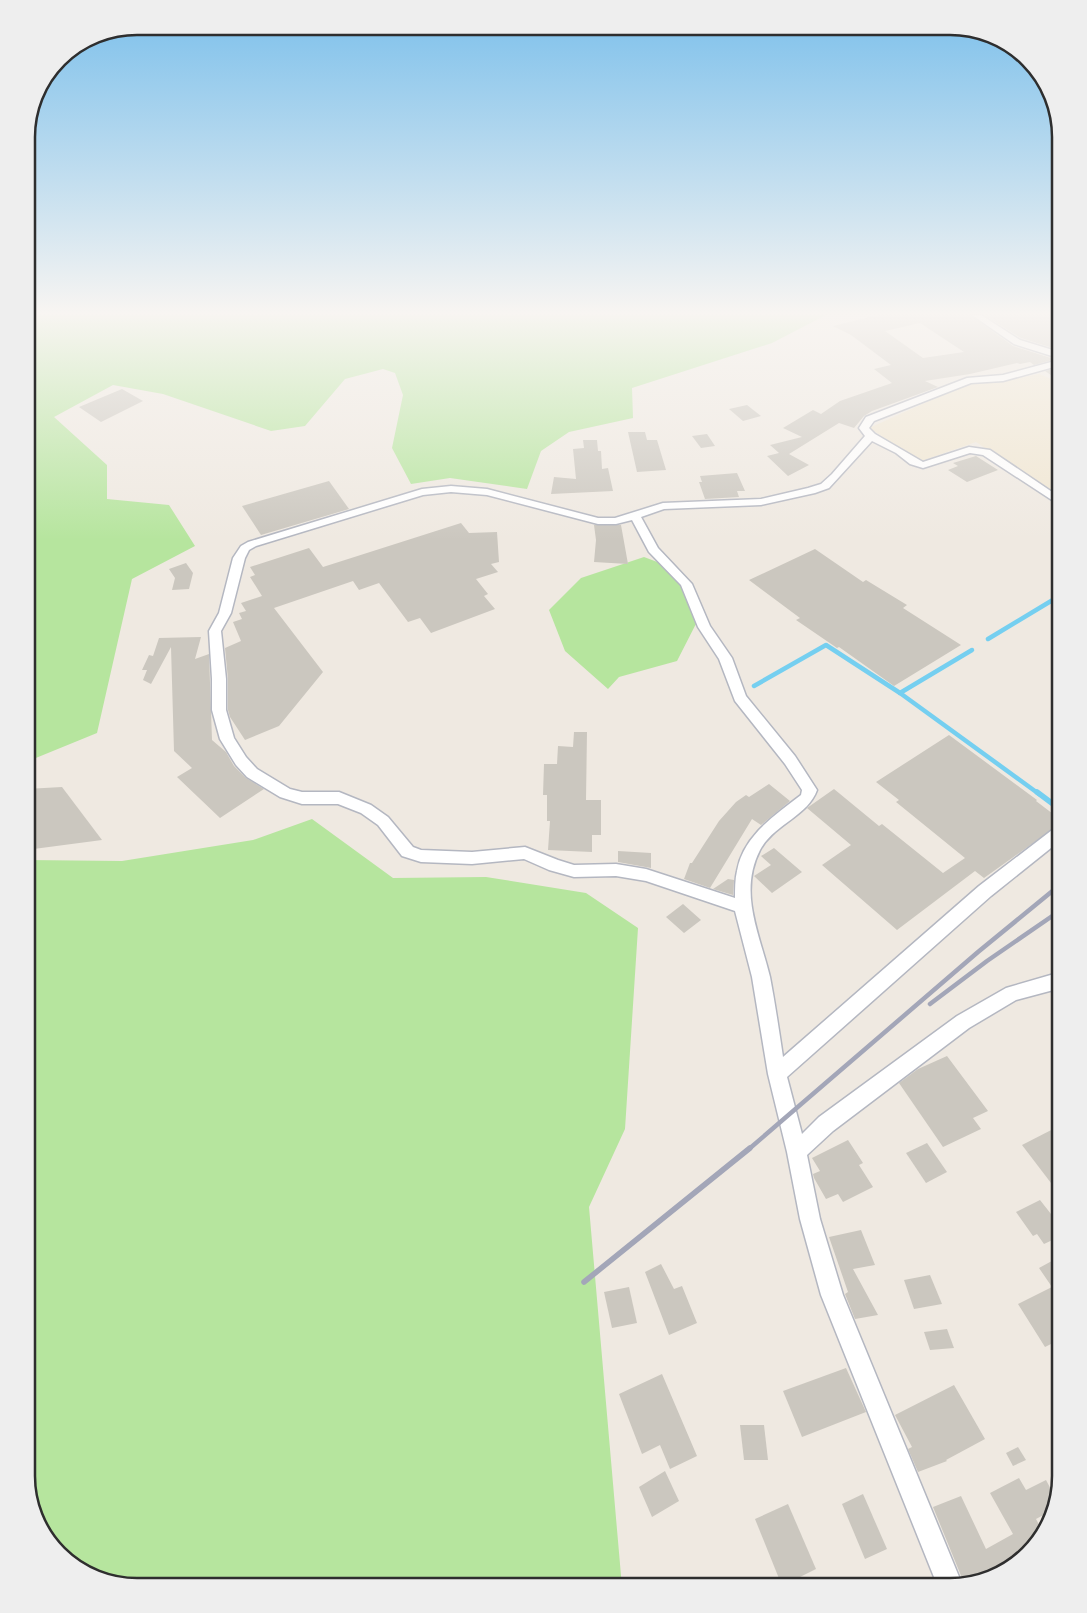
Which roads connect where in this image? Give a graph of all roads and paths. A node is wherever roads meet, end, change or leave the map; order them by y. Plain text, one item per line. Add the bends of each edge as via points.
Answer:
1 (944, 390) edge
2 (871, 436) junction
3 (1052, 496) edge
4 (635, 515) junction
5 (1052, 838) edge
6 (742, 906) junction
7 (1052, 983) edge
8 (778, 1074) junction
9 (797, 1152) junction
10 (947, 1578) edge

1 - 2 street via 870,419 864,428
2 - 3 street via 923,465 969,450 986,452
2 - 4 street via 836,476 825,486 811,491 761,502 663,506
4 - 6 street via 653,550 686,584 704,628 725,658 740,698 810,790 808,798 774,824 754,846 745,869
4 - 6 street via 598,522 487,492 450,488 422,492 252,544 239,558 225,613 215,631 219,710 227,739 252,773 285,793 302,798 338,798 366,809 383,821 408,852 421,856 472,858 525,853 574,871 616,870 646,875
5 - 8 street via 985,891
6 - 8 street via 761,977
7 - 9 street via 1012,994 964,1022 826,1124
8 - 9 street
9 - 10 street via 810,1219 832,1295

